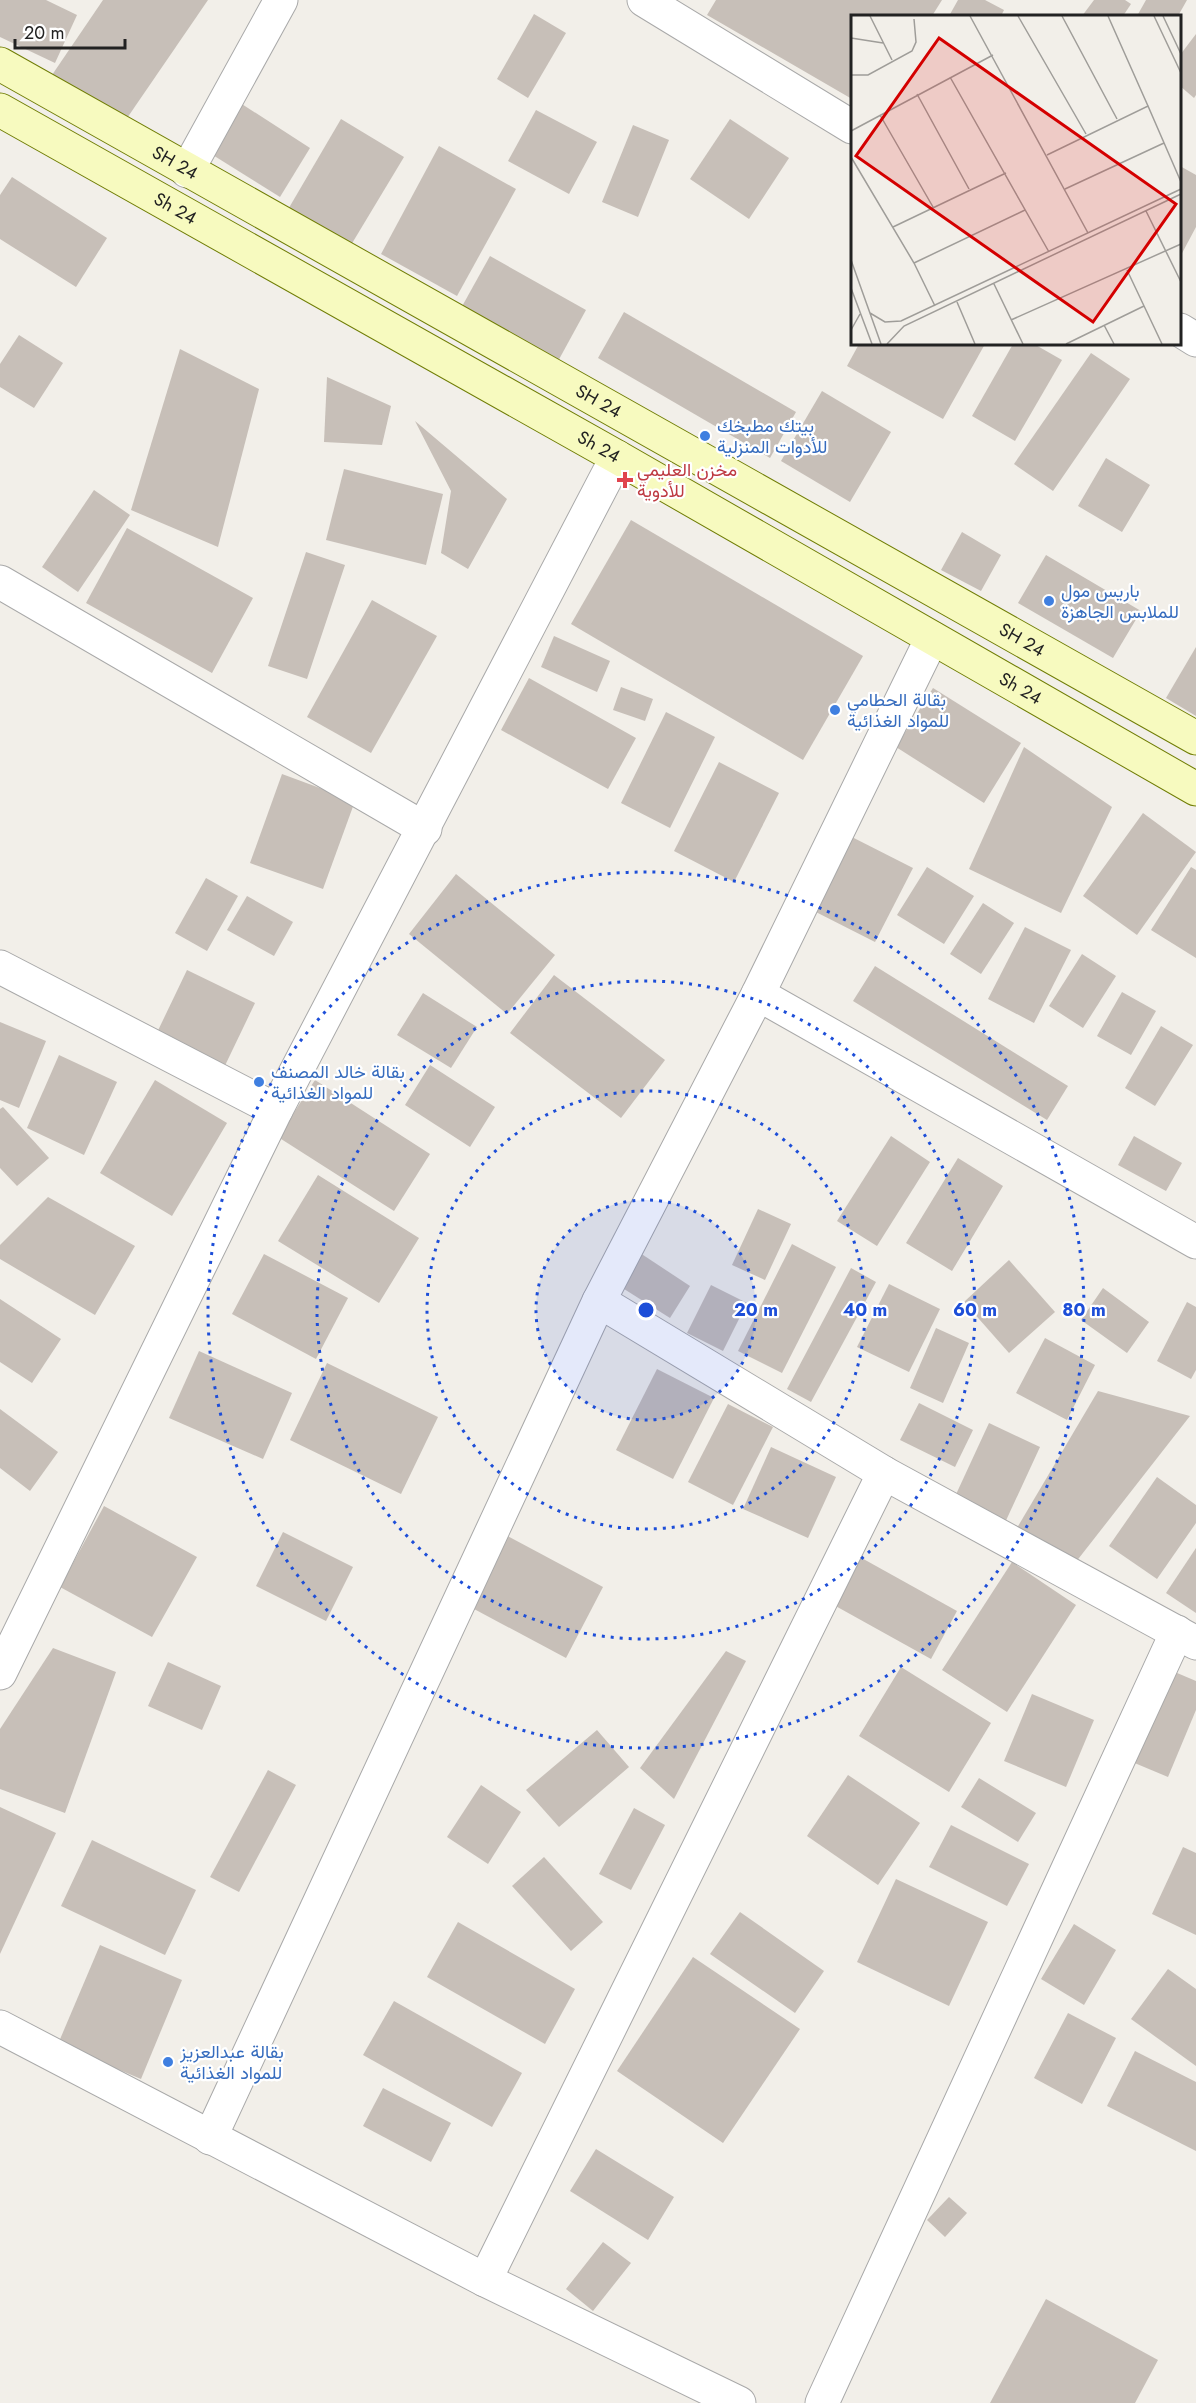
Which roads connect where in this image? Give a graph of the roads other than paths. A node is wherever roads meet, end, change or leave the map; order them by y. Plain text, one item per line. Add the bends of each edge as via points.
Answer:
1 (281, 0) edge
2 (644, 0) edge
3 (689, 11) edge
4 (0, 64) edge
5 (0, 110) edge
6 (851, 126) edge
7 (187, 171) junction
8 (1181, 331) edge
9 (1196, 340) edge
10 (617, 457) junction
11 (0, 582) edge
12 (932, 638) junction
13 (1196, 738) edge
14 (1196, 789) edge
15 (425, 829) junction
16 (0, 967) edge
17 (758, 994) junction
18 (276, 1110) junction
19 (1196, 1242) edge
20 (599, 1301) junction
21 (884, 1473) junction
22 (1187, 1637) edge
23 (0, 1673) edge
24 (0, 2027) edge
25 (210, 2138) junction
26 (485, 2280) junction
27 (739, 2403) edge
28 (822, 2403) edge

1 - 7 street
2 - 3 street
3 - 6 street
4 - 7 street, SH 24
5 - 10 street, Sh 24
7 - 13 street, SH 24
8 - 9 street
10 - 12 street, Sh 24
10 - 15 street
11 - 15 street
12 - 14 street, Sh 24
12 - 17 street
15 - 18 street
16 - 18 street
17 - 19 street
17 - 20 street
18 - 23 street
20 - 21 street
20 - 25 street
21 - 22 street
21 - 26 street
22 - 28 street
24 - 25 street
25 - 26 street
26 - 27 street

